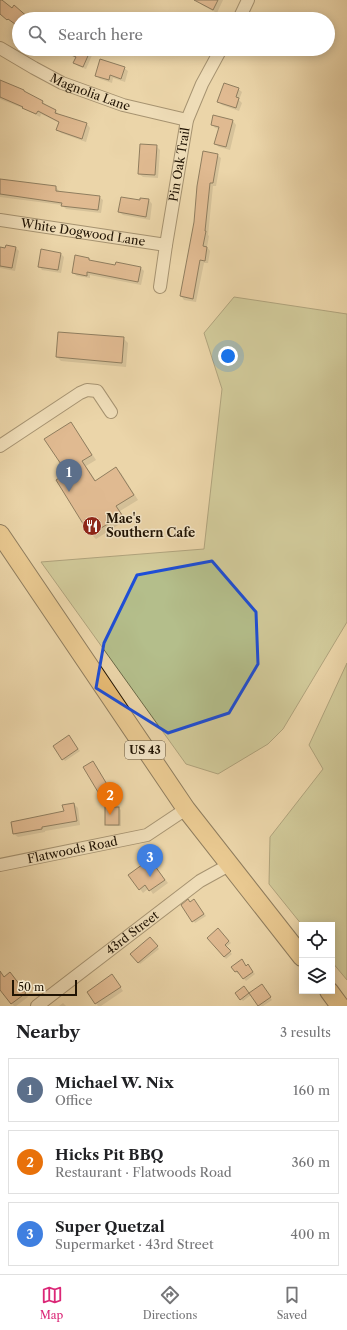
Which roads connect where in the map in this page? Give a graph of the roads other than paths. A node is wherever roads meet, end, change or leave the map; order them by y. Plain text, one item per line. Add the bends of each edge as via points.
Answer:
1 (248, 0) edge
2 (242, 12) edge
3 (0, 48) edge
4 (12, 55) edge
5 (14, 56) edge
6 (217, 56) edge
7 (187, 120) junction
8 (0, 220) edge
9 (166, 245) junction
10 (160, 287) dead end
11 (110, 412) dead end
12 (0, 446) edge
13 (0, 534) edge
14 (186, 809) junction
15 (0, 865) edge
16 (229, 865) junction
17 (299, 953) edge
18 (37, 1006) edge

1 - 2 street
3 - 4 street, Magnolia Lane
5 - 7 street, Magnolia Lane via 62,83 123,105
6 - 7 street, Pin Oak Trail
7 - 9 street, Pin Oak Trail
8 - 9 street, White Dogwood Lane
9 - 10 street, Pin Oak Trail
11 - 12 street via 97,391 80,392
13 - 14 highway, US 43
14 - 15 street, Flatwoods Road via 147,835
14 - 16 highway, US 43
16 - 17 highway, US 43
16 - 18 street, 43rd Street via 200,881

